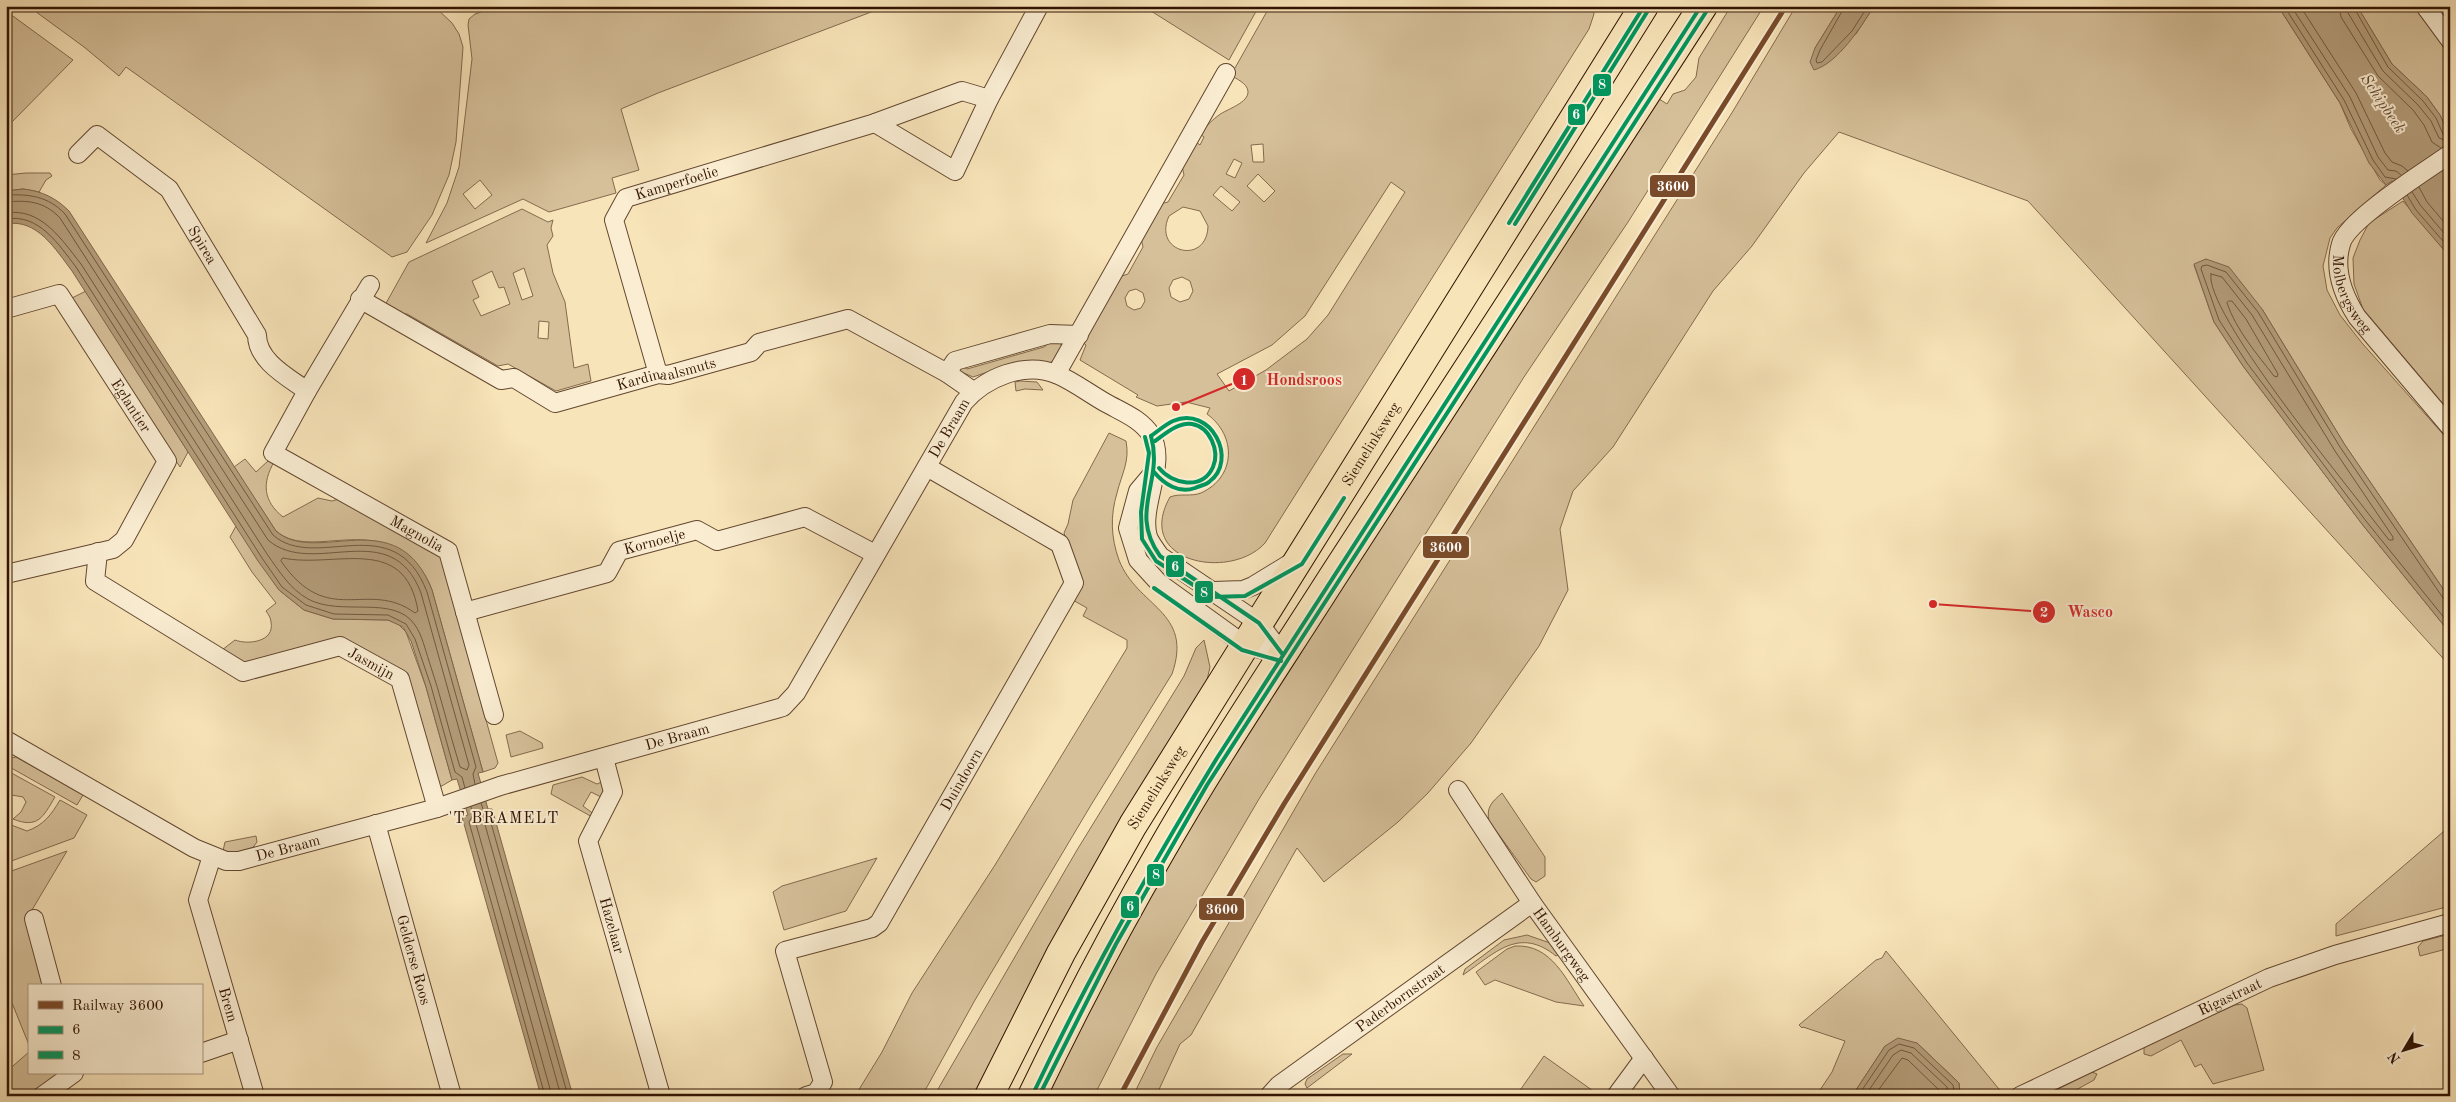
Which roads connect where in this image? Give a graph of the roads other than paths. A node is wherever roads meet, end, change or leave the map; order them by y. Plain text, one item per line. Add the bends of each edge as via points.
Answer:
1 (1039, 6) edge
2 (1644, 6) edge
3 (1701, 6) edge
4 (2425, 6) edge
5 (2450, 40) edge
6 (1226, 72) dead end
7 (989, 99) junction
8 (876, 123) junction
9 (78, 154) dead end
10 (2450, 154) edge
11 (6, 309) edge
12 (1079, 335) junction
13 (947, 373) junction
14 (658, 374) junction
15 (1056, 374) junction
16 (306, 391) junction
17 (973, 391) junction
18 (2450, 427) edge
19 (290, 463) joint
20 (927, 467) junction
21 (1154, 472) junction
22 (98, 552) junction
23 (875, 554) junction
24 (1298, 559) junction
25 (6, 574) edge
26 (1214, 591) junction
27 (465, 612) junction
28 (1252, 634) junction
29 (1283, 655) junction
30 (494, 715) dead end
31 (6, 740) edge
32 (604, 758) junction
33 (1458, 790) dead end
34 (445, 806) junction
35 (376, 824) junction
36 (212, 856) junction
37 (1532, 903) junction
38 (34, 919) dead end
39 (2450, 923) edge
40 (51, 984) edge
41 (239, 1040) junction
42 (202, 1053) edge
43 (1644, 1058) junction
44 (73, 1074) edge
45 (42, 1096) edge
46 (256, 1096) edge
47 (452, 1096) edge
48 (661, 1096) edge
49 (806, 1096) edge
50 (989, 1096) edge
51 (1032, 1096) edge
52 (1269, 1096) edge
53 (1616, 1096) edge
54 (1671, 1096) edge
55 (2020, 1096) edge

1 - 7 street
2 - 24 main road, Siemelinksweg
3 - 29 main road
4 - 5 street
6 - 12 street
7 - 8 street, Kamperfoelie via 962,91
7 - 8 street via 955,171
8 - 14 street, Kamperfoelie via 626,198 614,220
9 - 16 street, Spirea via 97,135 169,190 257,335 257,344 268,361
10 - 18 street, Molbergsweg via 2395,193 2345,234 2340,244 2340,283 2345,299
11 - 22 street, Eglantier via 59,294 167,461 124,540 113,549
12 - 13 street via 1050,334 1023,340 955,361
12 - 15 street
13 - 14 street, Kardinaalsmuts via 848,319 759,343 751,352 668,375
13 - 17 street, Kardinaalsmuts
14 - 16 street, Kardinaalsmuts via 555,403 514,378 501,380 365,292
15 - 17 street, De Braam via 1036,370 1015,372 996,377
15 - 21 street, De Braam via 1141,422 1154,443
16 - 19 street, Kardinaalsmuts via 273,453
17 - 20 street, De Braam via 955,414
19 - 27 street, Magnolia via 448,551
20 - 23 street, De Braam
20 - 49 street, Duindoorn via 1060,544 1074,583 878,923 872,928 785,951 823,1082 816,1093
21 - 26 street, De Braam via 1147,512 1152,544 1160,556
21 - 28 street, De Braam via 1138,491 1128,528 1138,560 1159,583
22 - 25 street, Eglantier
22 - 34 street, Jasmijn via 95,580 243,672 340,646 400,679
23 - 27 street, Kornoelje via 805,517 717,541 697,530 619,552 607,573
23 - 32 street, De Braam via 796,693 783,707
24 - 26 street via 1243,590
24 - 28 main road, Siemelinksweg
26 - 28 street, De Braam
27 - 30 street, Magnolia
28 - 29 street, De Braam
28 - 29 street, De Braam
28 - 50 main road, Siemelinksweg via 1080,918
29 - 51 main road via 1161,850
31 - 36 street, De Braam
32 - 34 street, De Braam via 500,786
32 - 48 street, Hazelaar via 613,792 588,840
33 - 37 street, Hamburgweg
34 - 35 street, De Braam
35 - 36 street, De Braam via 239,861
35 - 47 street, Gelderse Roos
36 - 41 street, Brem via 198,900
37 - 43 street, Hamburgweg
37 - 52 street, Paderbornstraat via 1279,1085
38 - 40 street
39 - 55 street, Rigastraat via 2335,955 2269,978
41 - 42 street
41 - 46 street, Brem
43 - 53 street
43 - 54 street, Hamburgweg
44 - 45 street

